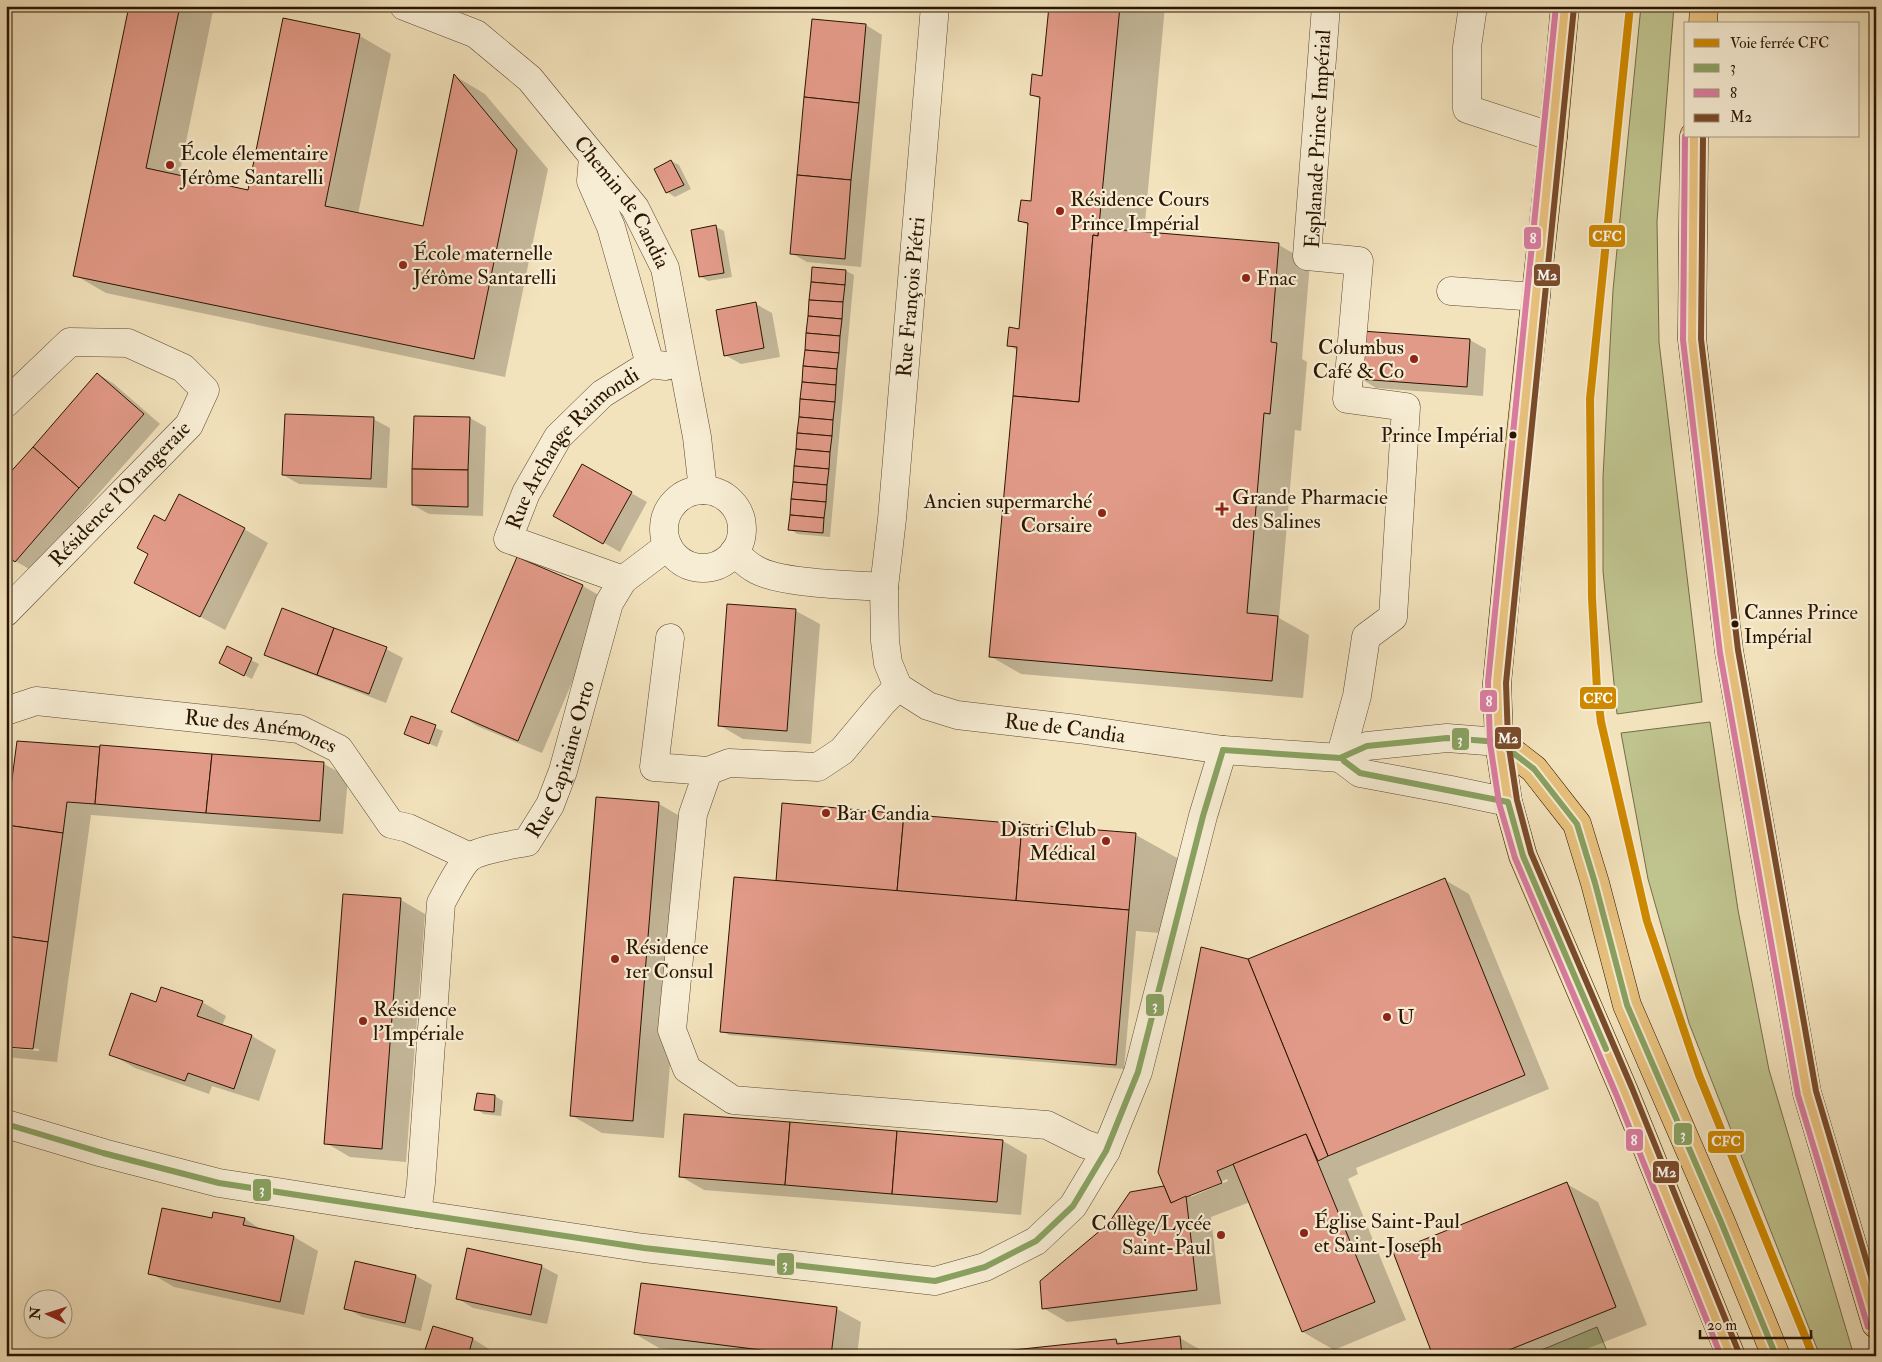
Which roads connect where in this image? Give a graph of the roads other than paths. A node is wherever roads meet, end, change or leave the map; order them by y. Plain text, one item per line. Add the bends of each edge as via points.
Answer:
1 (404, 6) edge
2 (935, 6) edge
3 (1326, 6) edge
4 (1473, 6) edge
5 (1565, 6) edge
6 (1704, 6) edge
7 (1702, 22) edge
8 (1553, 137) junction
9 (1694, 138) edge
10 (593, 157) junction
11 (1451, 291) dead end
12 (1536, 297) junction
13 (650, 364) junction
14 (684, 368) junction
15 (6, 403) edge
16 (703, 490) junction
17 (668, 546) junction
18 (734, 552) junction
19 (623, 580) junction
20 (884, 587) junction
21 (6, 612) edge
22 (670, 638) dead end
23 (898, 687) junction
24 (6, 710) edge
25 (1499, 742) junction
26 (1223, 750) junction
27 (1340, 758) junction
28 (708, 771) junction
29 (1508, 802) junction
30 (470, 857) junction
31 (6, 1124) edge
32 (1106, 1151) junction
33 (417, 1214) junction
34 (1876, 1324) edge
35 (1731, 1356) edge
36 (1776, 1356) edge

1 - 10 street, Chemin de Candia via 476,34 530,79
2 - 20 street, Rue François Piétri
3 - 27 street, Esplanade Prince Impérial via 1307,256 1359,261 1347,399 1406,407 1393,617 1366,637 1357,696
4 - 8 street via 1468,47 1468,110
5 - 8 main road
6 - 7 main road
8 - 12 main road
9 - 34 main road via 1692,339 1729,651 1807,1093
10 - 13 street, Rue Archange Raimondi via 591,181 611,227
10 - 14 street, Chemin de Candia via 635,208 665,268
11 - 12 street
12 - 25 main road via 1497,683
13 - 14 street, Rue Archange Raimondi
13 - 19 street, Rue Archange Raimondi via 602,394 558,437 526,493 508,539
14 - 16 street, Chemin de Candia
15 - 21 street, Résidence l'Orangeraie via 70,342 128,343 183,368 205,390 190,425
16 - 17 street via 678,498 669,508 664,534
16 - 18 street via 715,491 726,497 740,517 740,541
17 - 18 street via 676,557 699,568 712,567
17 - 19 street, Rue Capitaine Orto
18 - 20 street via 756,570 778,577
19 - 30 street, Rue Capitaine Orto via 609,603 564,771 550,806 527,842
20 - 23 street via 885,642 888,663
22 - 28 street via 654,767
23 - 26 street, Rue de Candia via 928,706 957,715
23 - 28 street via 842,751 818,767 729,763
24 - 30 street, Rue des Anémones via 36,701 299,730 340,750 391,824 408,828
25 - 27 street, Rue de Candia via 1447,738 1367,746
25 - 29 main road
25 - 36 main road via 1534,770 1576,824 1627,1005
26 - 27 street, Rue de Candia
26 - 32 street via 1202,816 1138,1072
27 - 29 street via 1360,773
28 - 32 street via 693,814 672,1030 687,1069 733,1100 1047,1126
29 - 35 main road via 1523,856 1624,1091
30 - 33 street via 441,903
31 - 33 street via 219,1183
32 - 33 street via 1073,1206 1036,1241 985,1267 935,1281 644,1248

